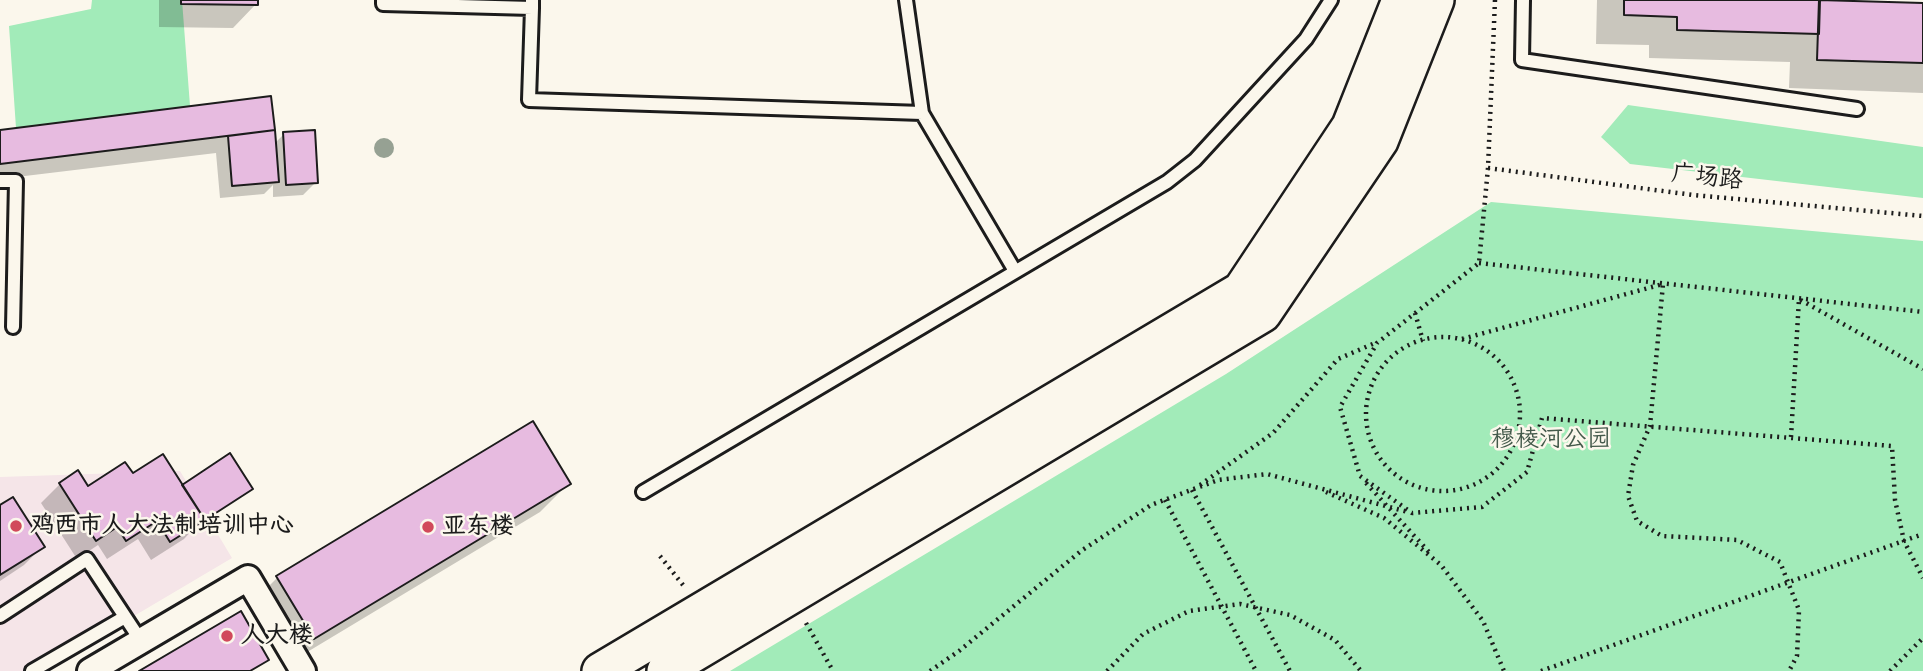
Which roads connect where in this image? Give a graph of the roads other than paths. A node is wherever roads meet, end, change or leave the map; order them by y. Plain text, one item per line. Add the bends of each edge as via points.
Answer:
1 (383, 0) edge
2 (906, 0) edge
3 (1331, 0) edge
4 (1400, 0) edge
5 (1436, 0) edge
6 (1523, 0) edge
7 (532, 4) edge
8 (1857, 109) dead end
9 (922, 113) junction
10 (0, 181) edge
11 (1015, 271) junction
12 (13, 327) dead end
13 (643, 492) dead end
14 (0, 616) edge
15 (125, 617) junction
16 (141, 641) junction
17 (32, 671) edge
18 (90, 671) edge
19 (303, 671) edge
20 (600, 671) edge
21 (665, 671) edge

1 - 7 lane via 383,4
2 - 9 lane
3 - 11 lane via 1306,39 1195,160 1167,182
4 - 20 main road via 1350,126 1241,290
5 - 21 main road via 1380,141 1263,314
6 - 8 lane via 1522,60
7 - 9 lane via 529,100
9 - 11 lane
10 - 12 lane via 16,181
11 - 13 lane
14 - 15 lane via 88,559
15 - 16 lane
15 - 17 lane
16 - 18 street
16 - 19 street via 248,578

